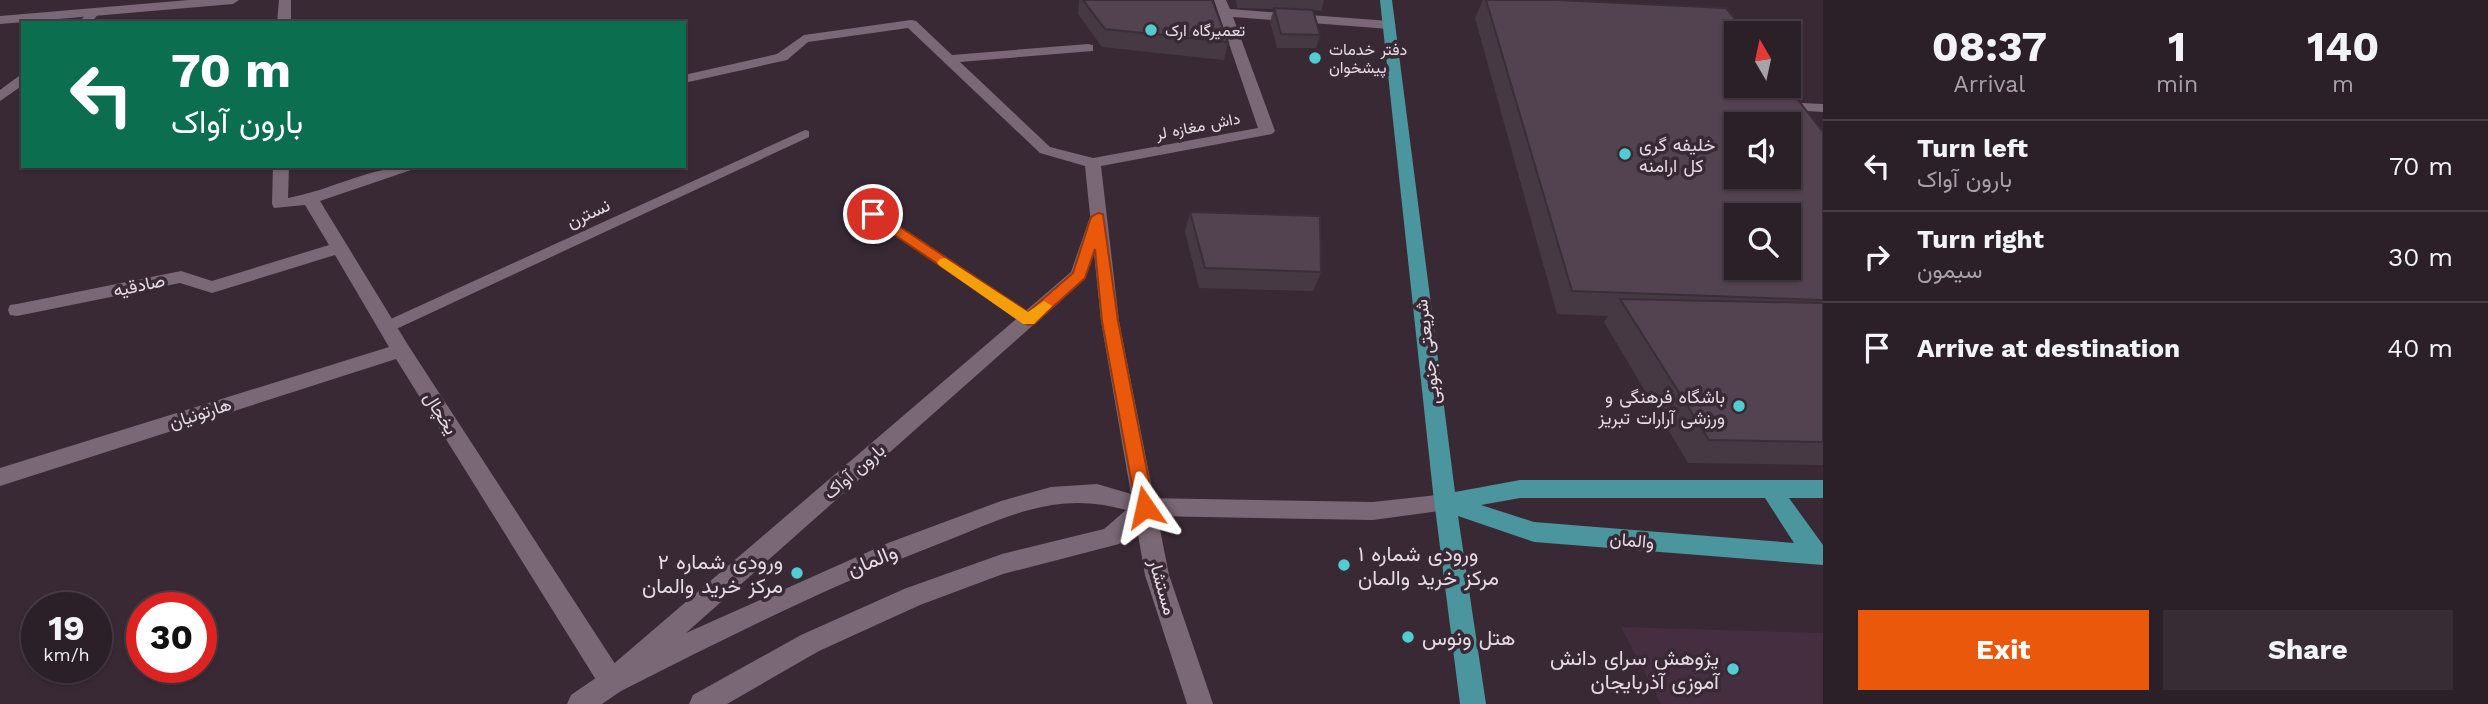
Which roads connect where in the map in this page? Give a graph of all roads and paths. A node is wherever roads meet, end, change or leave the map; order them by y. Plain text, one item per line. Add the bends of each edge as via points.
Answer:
1 (233, 0) edge
2 (285, 0) edge
3 (1386, 0) edge
4 (1222, 6) edge
5 (93, 13) junction
6 (0, 20) edge
7 (85, 21) edge
8 (284, 21) edge
9 (1389, 25) junction
10 (1088, 48) dead end
11 (949, 59) junction
12 (21, 79) edge
13 (686, 79) edge
14 (0, 97) edge
15 (1779, 106) edge
16 (1823, 107) edge
17 (805, 134) dead end
18 (1093, 163) junction
19 (281, 168) edge
20 (402, 168) edge
21 (310, 200) junction
22 (873, 214) dead end
23 (1098, 217) junction
24 (339, 248) junction
25 (17, 310) dead end
26 (1028, 320) junction
27 (387, 327) junction
28 (401, 350) junction
29 (0, 477) edge
30 (1770, 488) junction
31 (1823, 489) edge
32 (1446, 503) junction
33 (1145, 507) junction
34 (1819, 555) edge
35 (612, 682) junction
36 (580, 704) edge
37 (702, 704) edge
38 (1200, 704) edge
39 (1473, 704) edge

1 - 5 street
2 - 8 street
3 - 9 main road, شریعتی جنوبی
4 - 9 street
4 - 18 street, داش مغازه لر via 1267,131
5 - 6 street
5 - 7 street
9 - 32 main road, شریعتی جنوبی
10 - 11 street
11 - 13 street via 911,24 804,39 782,57
11 - 18 street via 1045,150
12 - 14 street
15 - 16 street
17 - 27 lane, نسترن
18 - 23 street
19 - 21 street via 280,204
20 - 21 street
21 - 24 street, یخچال
22 - 26 lane
23 - 26 street, بارون آواک via 1079,275
23 - 33 street, مستشار via 1110,321
24 - 25 street, صادقیه via 212,287 181,277
24 - 27 street, یخچال
26 - 35 street, بارون آواک
27 - 28 street, یخچال
28 - 29 street, هارتونیان
28 - 35 street, یخچال
30 - 31 main road, والمان
30 - 32 main road, والمان via 1520,489
30 - 34 main road
32 - 33 street, والمان via 1373,511
32 - 34 main road, والمان via 1534,532
32 - 39 main road, شریعتی جنوبی
33 - 35 street, والمان via 1097,493 1051,496 1001,509 747,615
33 - 37 street via 1111,537 1002,564 912,597 810,643
33 - 38 street, مستشار via 1157,575
35 - 36 street, بارون آواک

